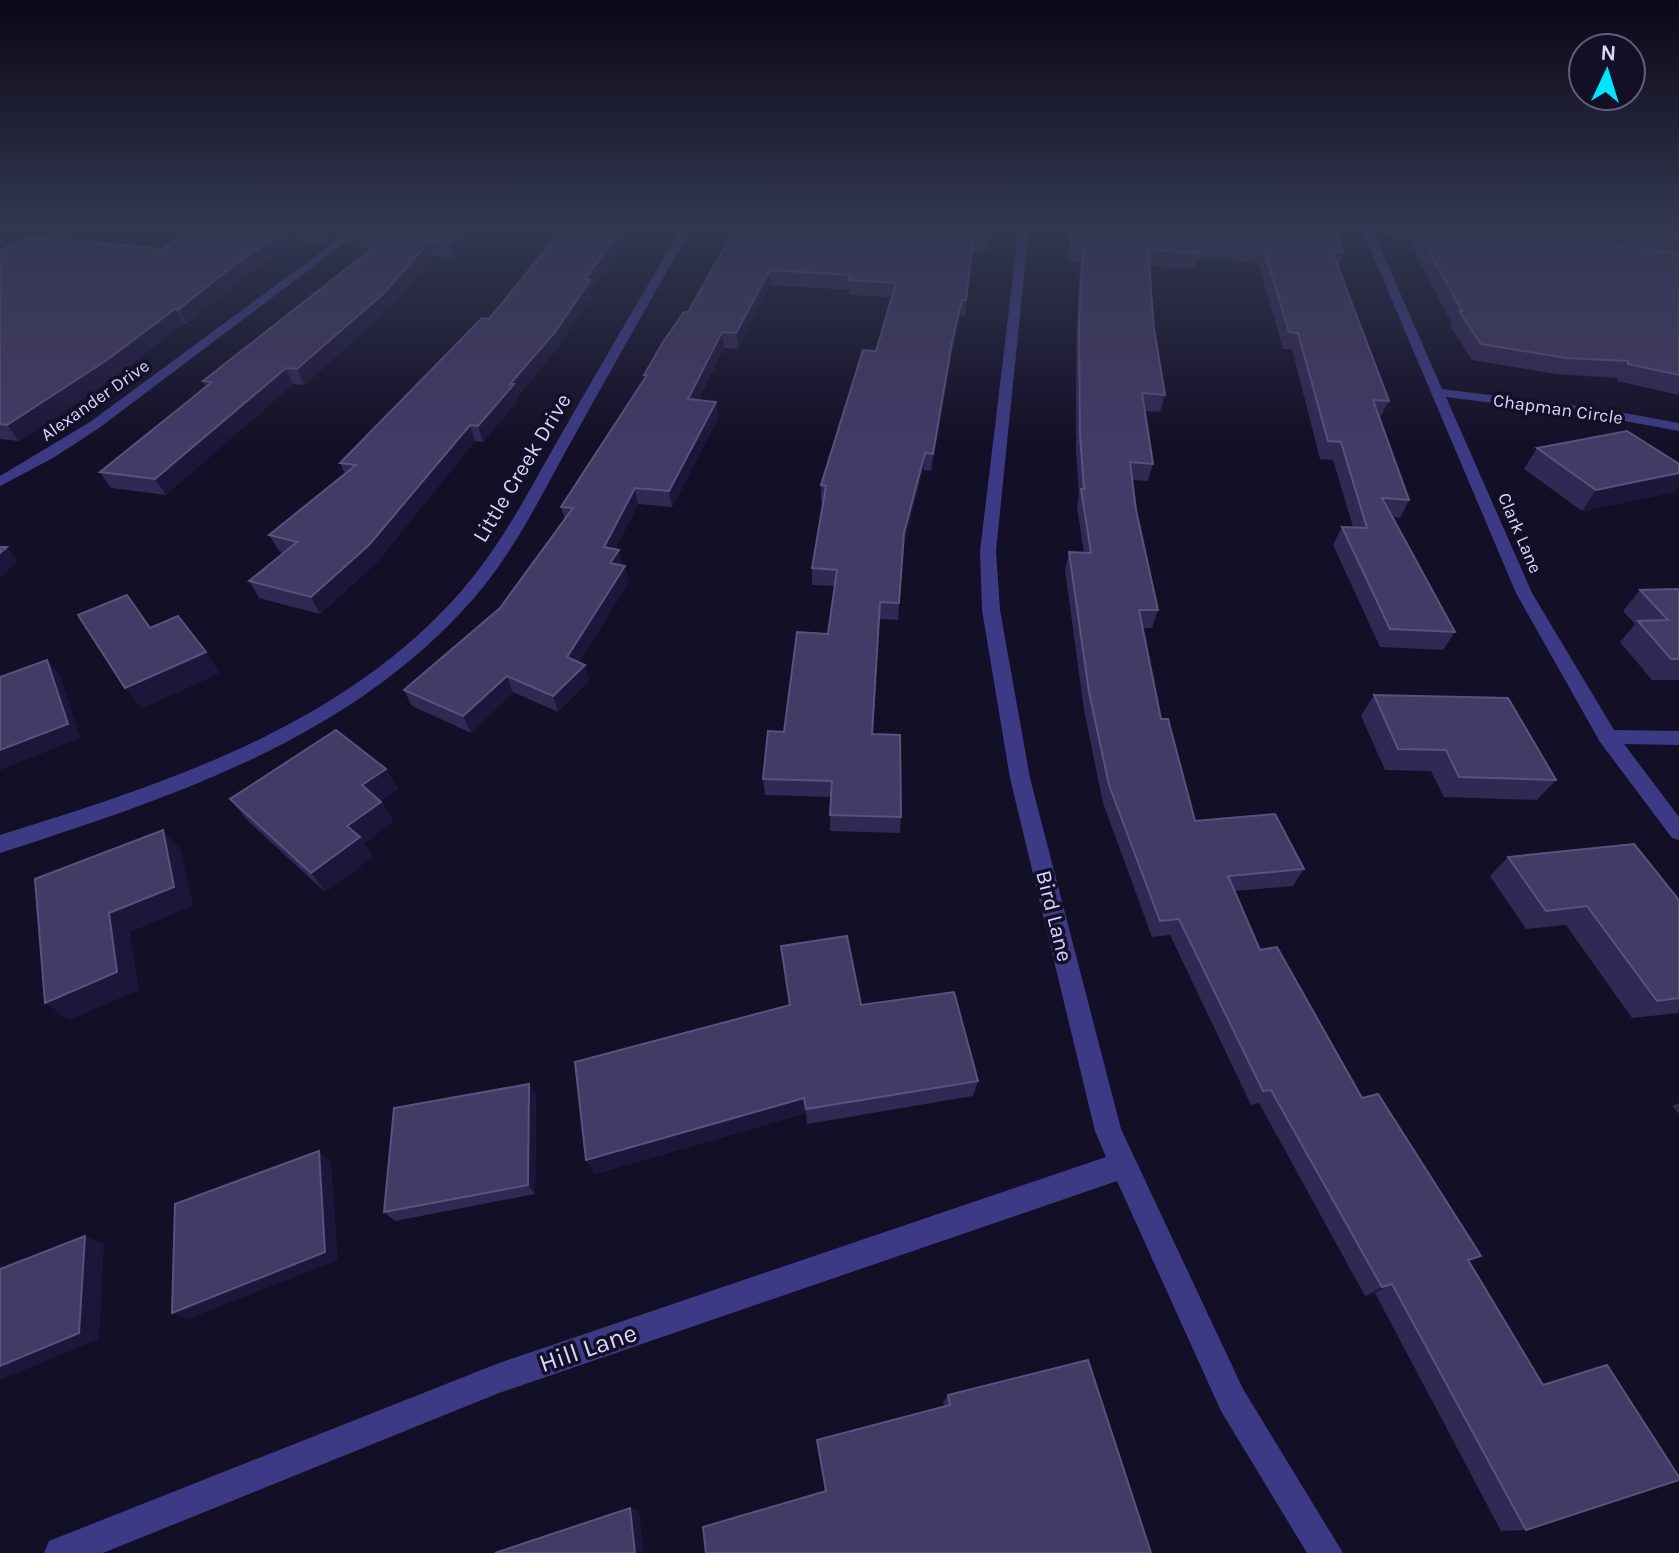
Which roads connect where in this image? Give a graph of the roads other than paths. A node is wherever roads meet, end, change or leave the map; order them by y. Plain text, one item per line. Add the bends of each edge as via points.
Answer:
1 (263, 299) edge
2 (646, 299) edge
3 (1016, 299) edge
4 (1397, 299) edge
5 (1437, 392) junction
6 (1679, 427) edge
7 (0, 482) edge
8 (1607, 737) junction
9 (1679, 738) edge
10 (1679, 832) edge
11 (0, 844) edge
12 (1124, 1165) junction
13 (61, 1553) edge
14 (1326, 1553) edge

1 - 7 street, Alexander Drive via 102,419
2 - 11 street, Little Creek Drive via 518,527 434,630 389,670 306,726 239,761 155,795
3 - 12 street, Bird Lane via 988,551 991,610 1020,778 1108,1131
4 - 5 street, Clark Lane
5 - 6 street, Chapman Circle
5 - 8 street, Clark Lane via 1524,593
8 - 9 street
8 - 10 street, Clark Lane
12 - 13 street, Hill Lane via 499,1378
12 - 14 street, Bird Lane via 1232,1400

